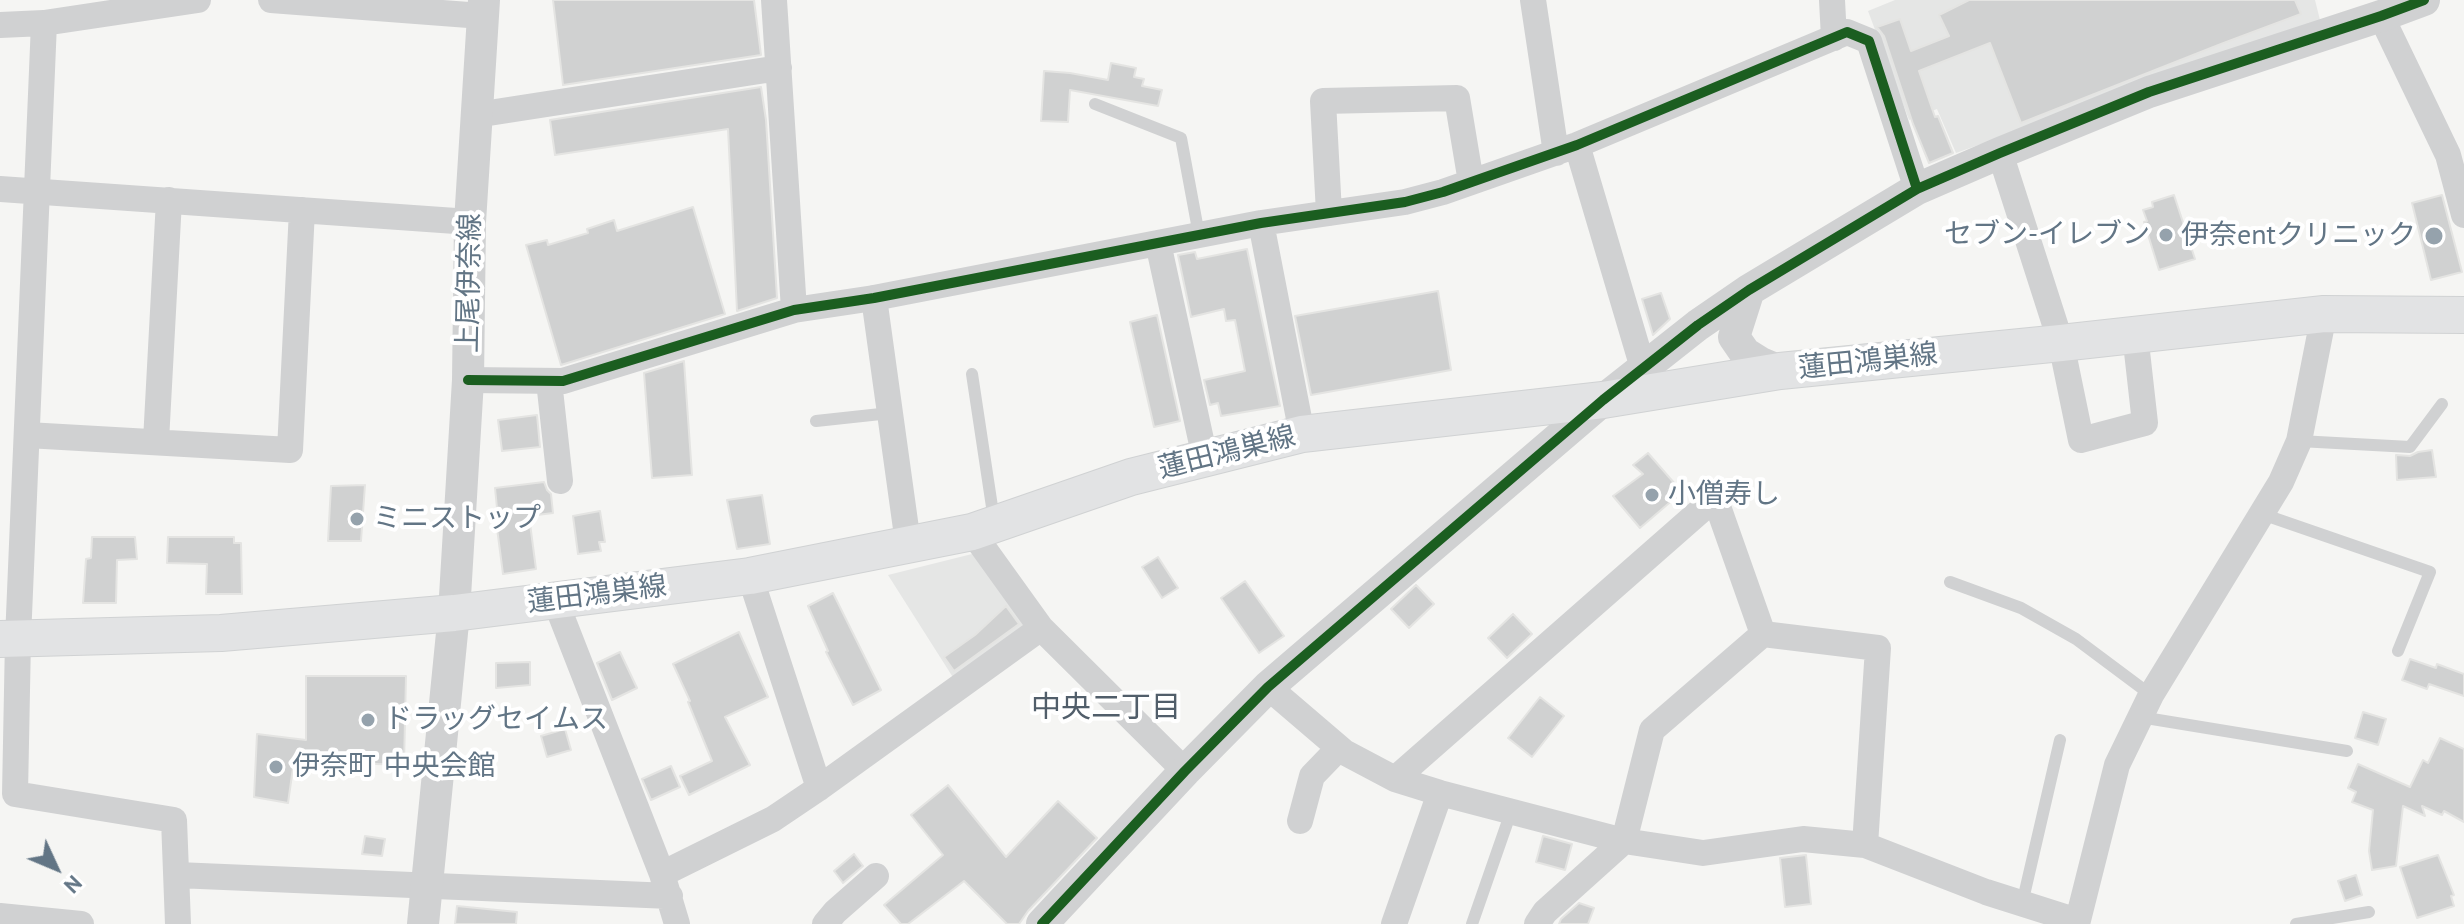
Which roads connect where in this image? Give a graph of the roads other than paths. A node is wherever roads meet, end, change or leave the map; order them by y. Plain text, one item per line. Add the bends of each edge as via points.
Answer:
1 (198, 0) edge
2 (271, 0) edge
3 (774, 0) edge
4 (1533, 0) edge
5 (1832, 0) edge
6 (2403, 6) edge
7 (483, 8) edge
8 (44, 23) junction
9 (0, 25) edge
10 (1834, 38) junction
11 (779, 68) junction
12 (1095, 104) dead end
13 (476, 115) junction
14 (1567, 149) junction
15 (2000, 153) junction
16 (2456, 156) edge
17 (1471, 182) junction
18 (0, 189) edge
19 (1917, 189) junction
20 (36, 191) junction
21 (169, 200) junction
22 (302, 210) junction
23 (1329, 213) junction
24 (2464, 215) edge
25 (470, 222) junction
26 (1261, 223) junction
27 (1199, 235) junction
28 (1158, 243) junction
29 (1749, 290) junction
30 (874, 298) junction
31 (794, 310) junction
32 (2324, 314) junction
33 (2464, 315) edge
34 (2135, 334) junction
35 (2061, 343) junction
36 (1643, 368) junction
37 (1780, 371) junction
38 (972, 374) dead end
39 (468, 380) junction
40 (549, 381) junction
41 (1603, 400) junction
42 (2442, 404) dead end
43 (890, 413) junction
44 (816, 421) dead end
45 (1302, 434) junction
46 (27, 435) junction
47 (156, 441) junction
48 (2299, 441) junction
49 (1205, 458) junction
50 (560, 481) dead end
51 (2262, 514) junction
52 (983, 527) junction
53 (908, 543) junction
54 (750, 576) junction
55 (1950, 582) dead end
56 (555, 600) junction
57 (454, 613) junction
58 (1041, 628) junction
59 (1763, 634) junction
60 (9, 639) edge
61 (2398, 651) dead end
62 (1268, 687) junction
63 (2146, 706) junction
64 (2060, 740) dead end
65 (1339, 748) junction
66 (2347, 751) dead end
67 (1185, 771) junction
68 (1395, 779) junction
69 (819, 788) junction
70 (1440, 793) junction
71 (1511, 812) junction
72 (1300, 821) dead end
73 (1624, 841) junction
74 (1865, 845) junction
75 (177, 875) junction
76 (876, 876) dead end
77 (427, 885) junction
78 (666, 885) junction
79 (2022, 904) junction
80 (2369, 912) dead end
81 (0, 916) edge
82 (1051, 922) edge
83 (2077, 922) edge
84 (66, 923) edge
85 (178, 924) edge
86 (423, 924) edge
87 (677, 924) edge
88 (825, 924) edge
89 (1394, 924) edge
90 (1472, 924) edge
91 (1537, 924) edge
92 (2296, 924) edge

1 - 8 street
2 - 7 street
3 - 11 street
4 - 14 street
5 - 10 street
6 - 15 street via 2149,92
6 - 16 street
7 - 13 street, 上尾伊奈線
8 - 9 street
8 - 20 street
10 - 14 street
10 - 19 street via 1847,32 1869,41
11 - 13 street
11 - 31 street
12 - 27 lane via 1181,138
13 - 25 street, 上尾伊奈線
14 - 17 street
14 - 36 street
15 - 19 street
15 - 35 street
16 - 24 street
17 - 23 street via 1405,202
17 - 23 street via 1457,98 1323,101
18 - 20 street
19 - 29 street
20 - 21 street
20 - 46 street
21 - 22 street
21 - 47 street
22 - 25 street
22 - 47 street via 290,450
23 - 26 street
25 - 39 street, 上尾伊奈線
26 - 27 street
26 - 45 street
27 - 28 street
28 - 30 street
28 - 49 street
29 - 36 street
29 - 37 street via 1734,337 1745,353
30 - 31 street
30 - 43 street
31 - 40 street
32 - 33 main road, 蓮田鴻巣線
32 - 34 main road, 蓮田鴻巣線
32 - 48 street
34 - 35 main road, 蓮田鴻巣線
34 - 35 street via 2145,423 2081,440
35 - 37 main road, 蓮田鴻巣線
36 - 41 street
37 - 41 main road, 蓮田鴻巣線
38 - 52 lane
39 - 40 street
39 - 57 street, 上尾伊奈線
40 - 50 street
41 - 45 main road, 蓮田鴻巣線
41 - 62 street
42 - 48 lane via 2410,447
43 - 44 lane
43 - 53 street
45 - 49 main road, 蓮田鴻巣線
46 - 47 street
46 - 60 street
48 - 51 street
49 - 52 main road, 蓮田鴻巣線
51 - 61 lane via 2430,572
51 - 63 street
52 - 53 main road, 蓮田鴻巣線
52 - 58 street
53 - 54 main road, 蓮田鴻巣線
54 - 56 main road, 蓮田鴻巣線
54 - 69 street
55 - 63 lane via 2021,608 2076,639
56 - 57 main road, 蓮田鴻巣線
56 - 78 street
57 - 60 main road, 蓮田鴻巣線 via 221,633
57 - 77 street, 上尾伊奈線
58 - 67 street
58 - 69 street
59 - 68 street via 1715,498
59 - 73 street via 1652,730
59 - 74 street via 1878,648
60 - 75 street via 15,794 174,820
62 - 65 street
62 - 67 street
63 - 66 lane
63 - 83 street via 2117,765
64 - 79 lane
65 - 68 street
65 - 72 street via 1312,776
67 - 82 street
68 - 70 street
69 - 78 street
70 - 71 street
70 - 89 street
71 - 73 street
71 - 90 lane
73 - 74 street via 1703,853 1803,839
73 - 91 street
74 - 79 street
75 - 77 street
75 - 85 street
76 - 88 street
77 - 78 street
77 - 86 street, 上尾伊奈線
78 - 87 street
79 - 83 street
80 - 92 lane
81 - 84 street

